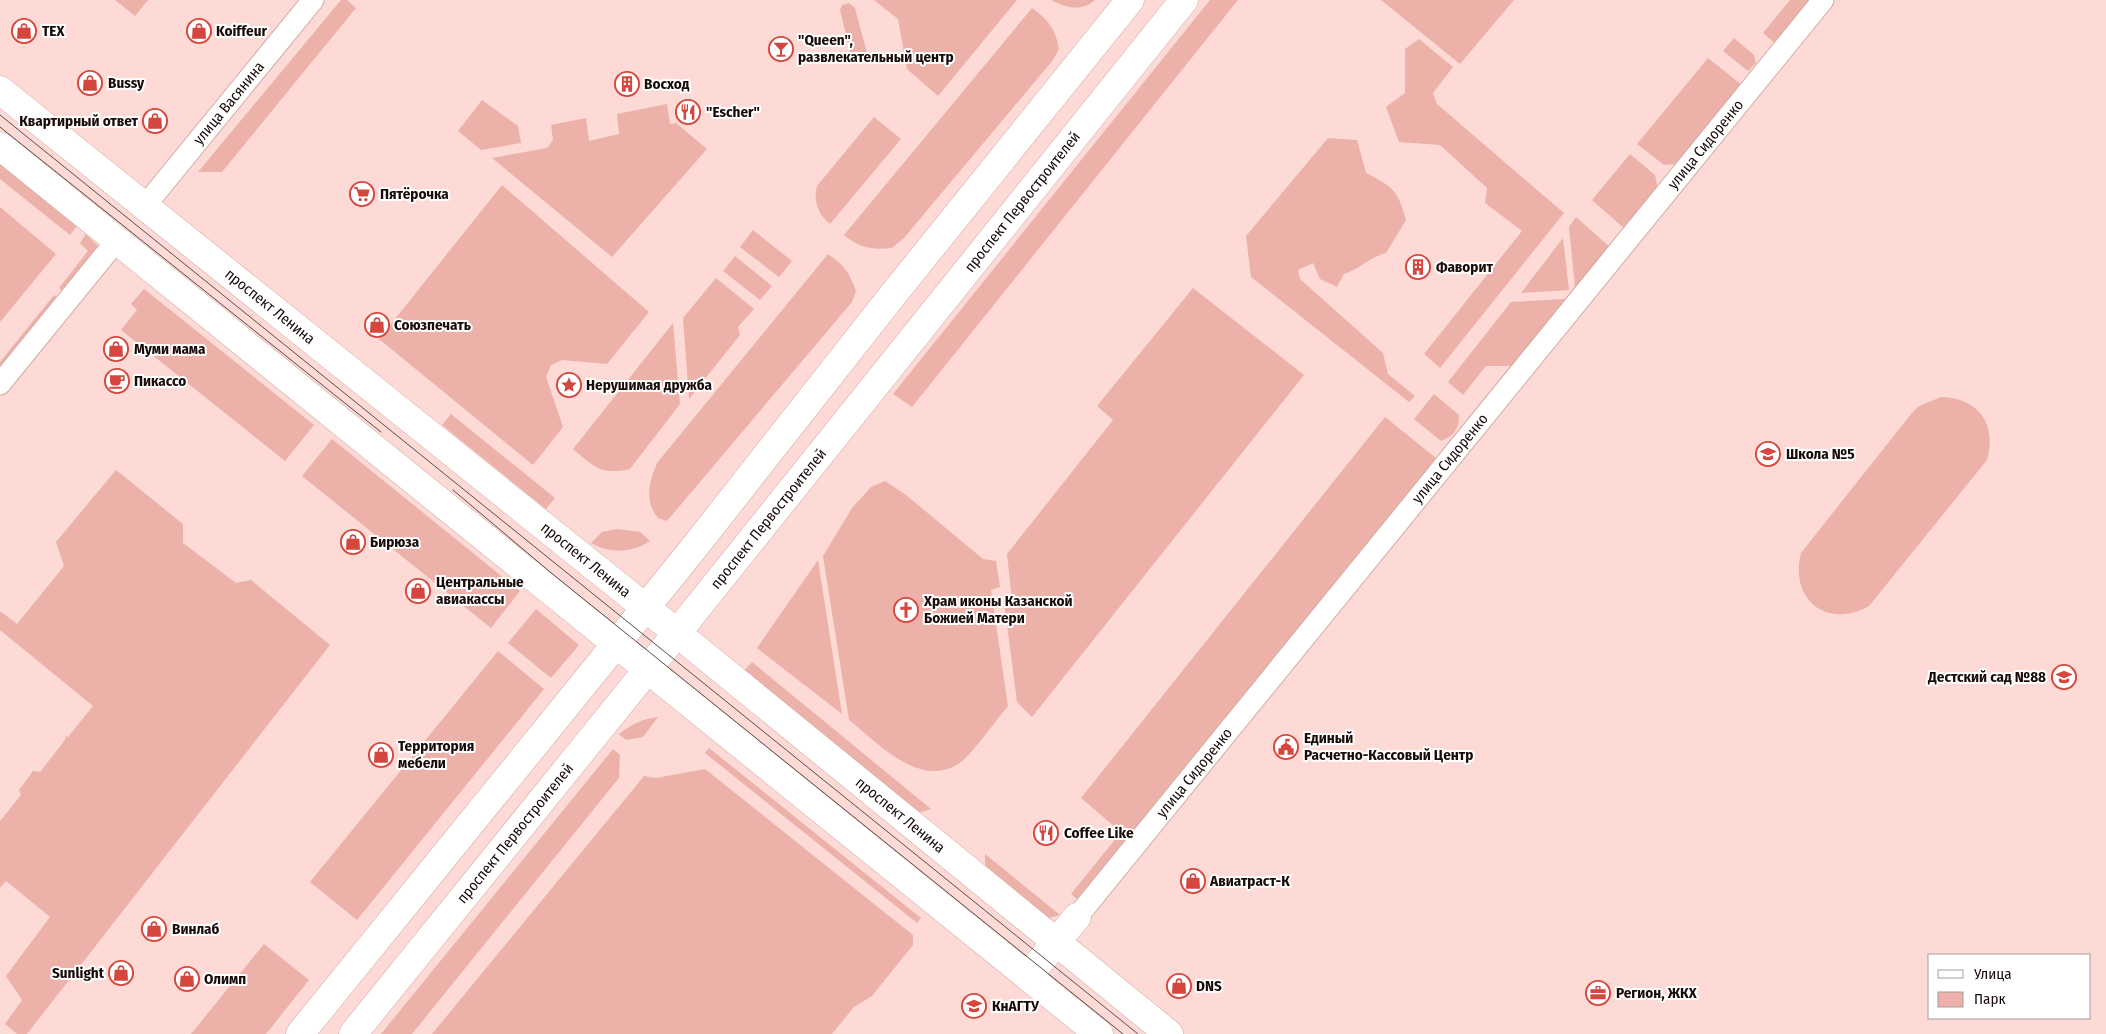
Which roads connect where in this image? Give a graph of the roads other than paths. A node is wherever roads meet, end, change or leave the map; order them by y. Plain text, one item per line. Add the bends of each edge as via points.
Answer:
1 (313, 0) edge
2 (1130, 0) edge
3 (1184, 0) edge
4 (1823, 0) edge
5 (0, 90) edge
6 (0, 146) edge
7 (144, 206) junction
8 (117, 240) junction
9 (892, 296) junction
10 (924, 323) junction
11 (0, 384) edge
12 (645, 608) junction
13 (677, 633) junction
14 (616, 644) junction
15 (648, 670) junction
16 (1077, 917) joint
17 (1056, 942) junction
18 (350, 972) junction
19 (1028, 976) junction
20 (382, 998) junction
21 (300, 1034) edge
22 (353, 1034) edge
23 (1099, 1034) edge
24 (1169, 1034) edge

1 - 7 street, улица Васянина
2 - 9 main road
3 - 10 main road, проспект Первостроителей
4 - 16 street, улица Сидоренко
5 - 7 main road, проспект Ленина
6 - 8 main road
7 - 8 main road
7 - 12 main road, проспект Ленина
8 - 11 street
8 - 14 main road
9 - 10 main road
9 - 12 main road
10 - 13 main road, проспект Первостроителей
12 - 13 main road, проспект Ленина
12 - 14 main road
13 - 15 main road, проспект Первостроителей
13 - 17 main road, проспект Ленина
14 - 15 main road
14 - 18 main road
15 - 19 main road
15 - 20 main road, проспект Первостроителей
16 - 17 main road
17 - 19 main road
17 - 24 main road, проспект Ленина
18 - 20 main road
18 - 21 main road
19 - 23 main road
20 - 22 main road, проспект Первостроителей

